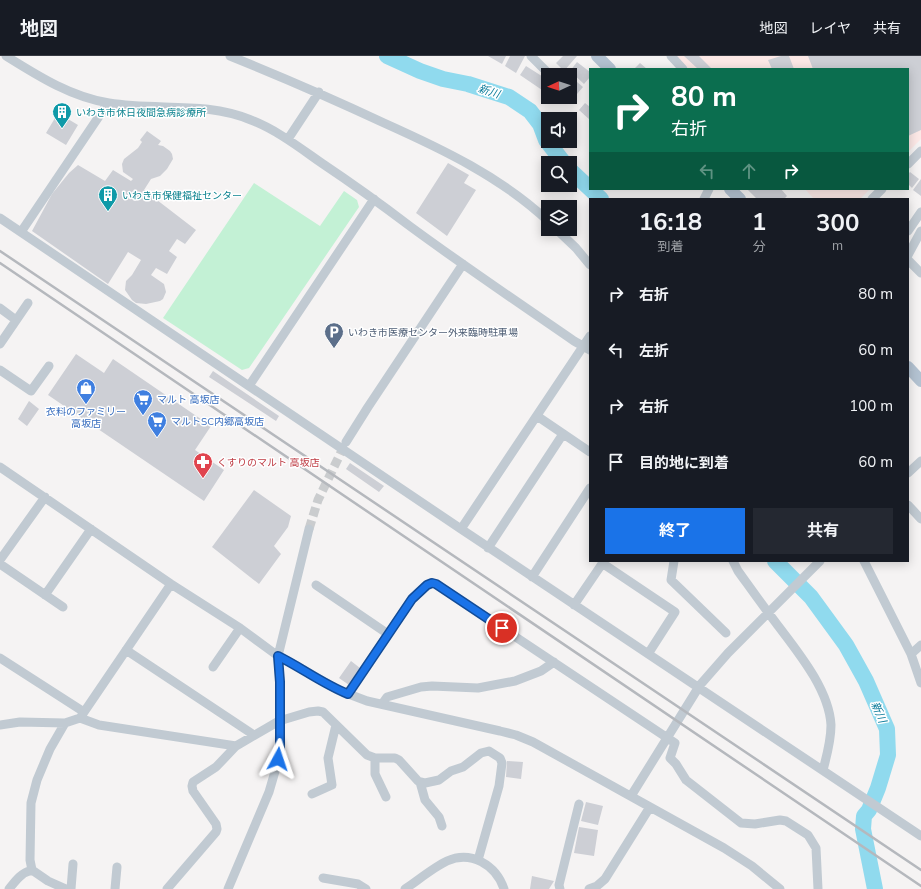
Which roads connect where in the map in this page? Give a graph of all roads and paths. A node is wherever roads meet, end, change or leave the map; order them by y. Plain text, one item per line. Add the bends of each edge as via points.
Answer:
1 (2, 56) edge
2 (6, 56) edge
3 (230, 56) edge
4 (531, 56) edge
5 (597, 56) edge
6 (670, 56) edge
7 (0, 59) edge
8 (543, 68) edge
9 (609, 68) edge
10 (682, 68) edge
11 (319, 92) junction
12 (108, 103) junction
13 (288, 139) junction
14 (921, 151) edge
15 (909, 163) edge
16 (731, 190) edge
17 (881, 190) edge
18 (739, 198) edge
19 (873, 198) edge
20 (374, 200) junction
21 (921, 212) edge
22 (541, 216) edge
23 (0, 218) edge
24 (909, 230) edge
25 (921, 231) edge
26 (21, 232) junction
27 (563, 236) edge
28 (909, 254) edge
29 (909, 261) edge
30 (463, 264) junction
31 (589, 265) edge
32 (921, 273) edge
33 (28, 303) dead end
34 (0, 308) edge
35 (16, 320) junction
36 (0, 344) edge
37 (586, 348) edge
38 (48, 366) dead end
39 (909, 368) edge
40 (0, 370) edge
41 (921, 381) edge
42 (249, 386) junction
43 (537, 416) junction
44 (563, 434) junction
45 (346, 442) tunnel mouth
46 (589, 451) edge
47 (921, 461) edge
48 (0, 467) edge
49 (909, 473) edge
50 (45, 497) junction
51 (587, 500) edge
52 (909, 506) edge
53 (921, 519) edge
54 (91, 529) junction
55 (310, 529) tunnel mouth
56 (461, 529) junction
57 (488, 548) junction
58 (0, 560) edge
59 (603, 562) edge
60 (674, 562) edge
61 (734, 562) edge
62 (819, 562) edge
63 (865, 562) edge
64 (0, 564) edge
65 (532, 577) junction
66 (171, 584) junction
67 (316, 584) dead end
68 (45, 595) junction
69 (574, 605) junction
70 (63, 607) dead end
71 (240, 628) junction
72 (726, 633) dead end
73 (388, 634) junction
74 (921, 645) edge
75 (126, 650) junction
76 (648, 654) junction
77 (911, 654) junction
78 (278, 656) junction
79 (0, 658) edge
80 (554, 662) junction
81 (213, 668) dead end
82 (921, 683) edge
83 (348, 694) junction
84 (382, 704) junction
85 (82, 715) junction
86 (279, 721) junction
87 (64, 723) junction
88 (0, 725) edge
89 (336, 725) junction
90 (254, 735) junction
91 (236, 746) junction
92 (375, 758) junction
93 (823, 770) junction
94 (420, 782) junction
95 (312, 794) dead end
96 (631, 796) junction
97 (386, 797) dead end
98 (578, 804) dead end
99 (650, 807) junction
100 (442, 826) dead end
101 (921, 836) edge
102 (478, 860) junction
103 (73, 864) dead end
104 (117, 867) dead end
105 (32, 870) junction
106 (324, 878) dead end
107 (594, 888) edge
108 (9, 889) edge
109 (66, 889) edge
110 (71, 889) edge
111 (115, 889) edge
112 (167, 889) edge
113 (228, 889) edge
114 (366, 889) edge
115 (405, 889) edge
116 (504, 889) edge
117 (560, 889) edge
118 (780, 889) edge
119 (818, 889) edge

1 - 7 street
2 - 12 street via 63,89
3 - 11 street
4 - 8 street
5 - 9 main road
6 - 10 street
11 - 13 street
11 - 22 street via 470,164
12 - 13 street via 215,110 250,119
12 - 26 street
13 - 20 street
14 - 15 street
16 - 18 main road
17 - 19 street
20 - 30 street
20 - 42 street
21 - 24 street
23 - 26 street
25 - 28 street
26 - 42 street
27 - 31 street
29 - 32 street
30 - 37 street
30 - 45 street
33 - 35 street
34 - 35 street
35 - 36 street
37 - 43 street
38 - 40 street via 31,391
39 - 41 main road
42 - 56 street
43 - 44 street
43 - 56 street
44 - 46 street
44 - 57 street
47 - 49 street
48 - 50 street
50 - 54 street
50 - 58 street
51 - 65 street
52 - 53 street
54 - 66 street
54 - 68 street
55 - 78 street
56 - 57 street
57 - 65 street
59 - 69 street
59 - 76 street via 675,612
60 - 72 street via 671,580
61 - 93 street via 809,667 820,689 831,724 830,744
62 - 96 street via 728,653 700,685
63 - 77 street
64 - 68 street
65 - 69 street
66 - 71 street
66 - 75 street
67 - 73 street
68 - 70 street
69 - 76 street
71 - 78 street
71 - 81 street
73 - 80 street via 412,599 432,583
73 - 83 street
74 - 77 street
75 - 85 street
75 - 90 street
76 - 93 street
77 - 82 street
78 - 83 street
78 - 86 street
79 - 85 street
80 - 84 street via 541,671 515,681 478,688 421,687 387,697
80 - 119 street via 675,743 670,758 686,780 742,823 786,821 808,835 816,848
83 - 84 street
84 - 96 street via 516,735
85 - 87 street
85 - 91 street via 99,725
86 - 89 street via 318,711 324,712
86 - 90 street
86 - 113 street via 280,750 269,792
87 - 88 street via 20,722
87 - 105 street via 37,780 31,803
89 - 92 street via 367,755
89 - 95 street via 328,758 332,785
90 - 91 street
91 - 112 street via 216,767 192,786 217,829
92 - 94 street via 399,760
92 - 97 street via 375,774
93 - 101 street
94 - 100 street via 425,800
94 - 102 street via 439,780 451,771 464,767 485,751 500,758 502,763 499,786
96 - 99 street
98 - 117 street
99 - 107 street via 606,879
99 - 118 street via 730,851
102 - 115 street via 466,858 447,861
102 - 116 street via 496,872
103 - 110 street
104 - 111 street
105 - 108 street via 19,876
105 - 109 street
106 - 114 street via 358,884

